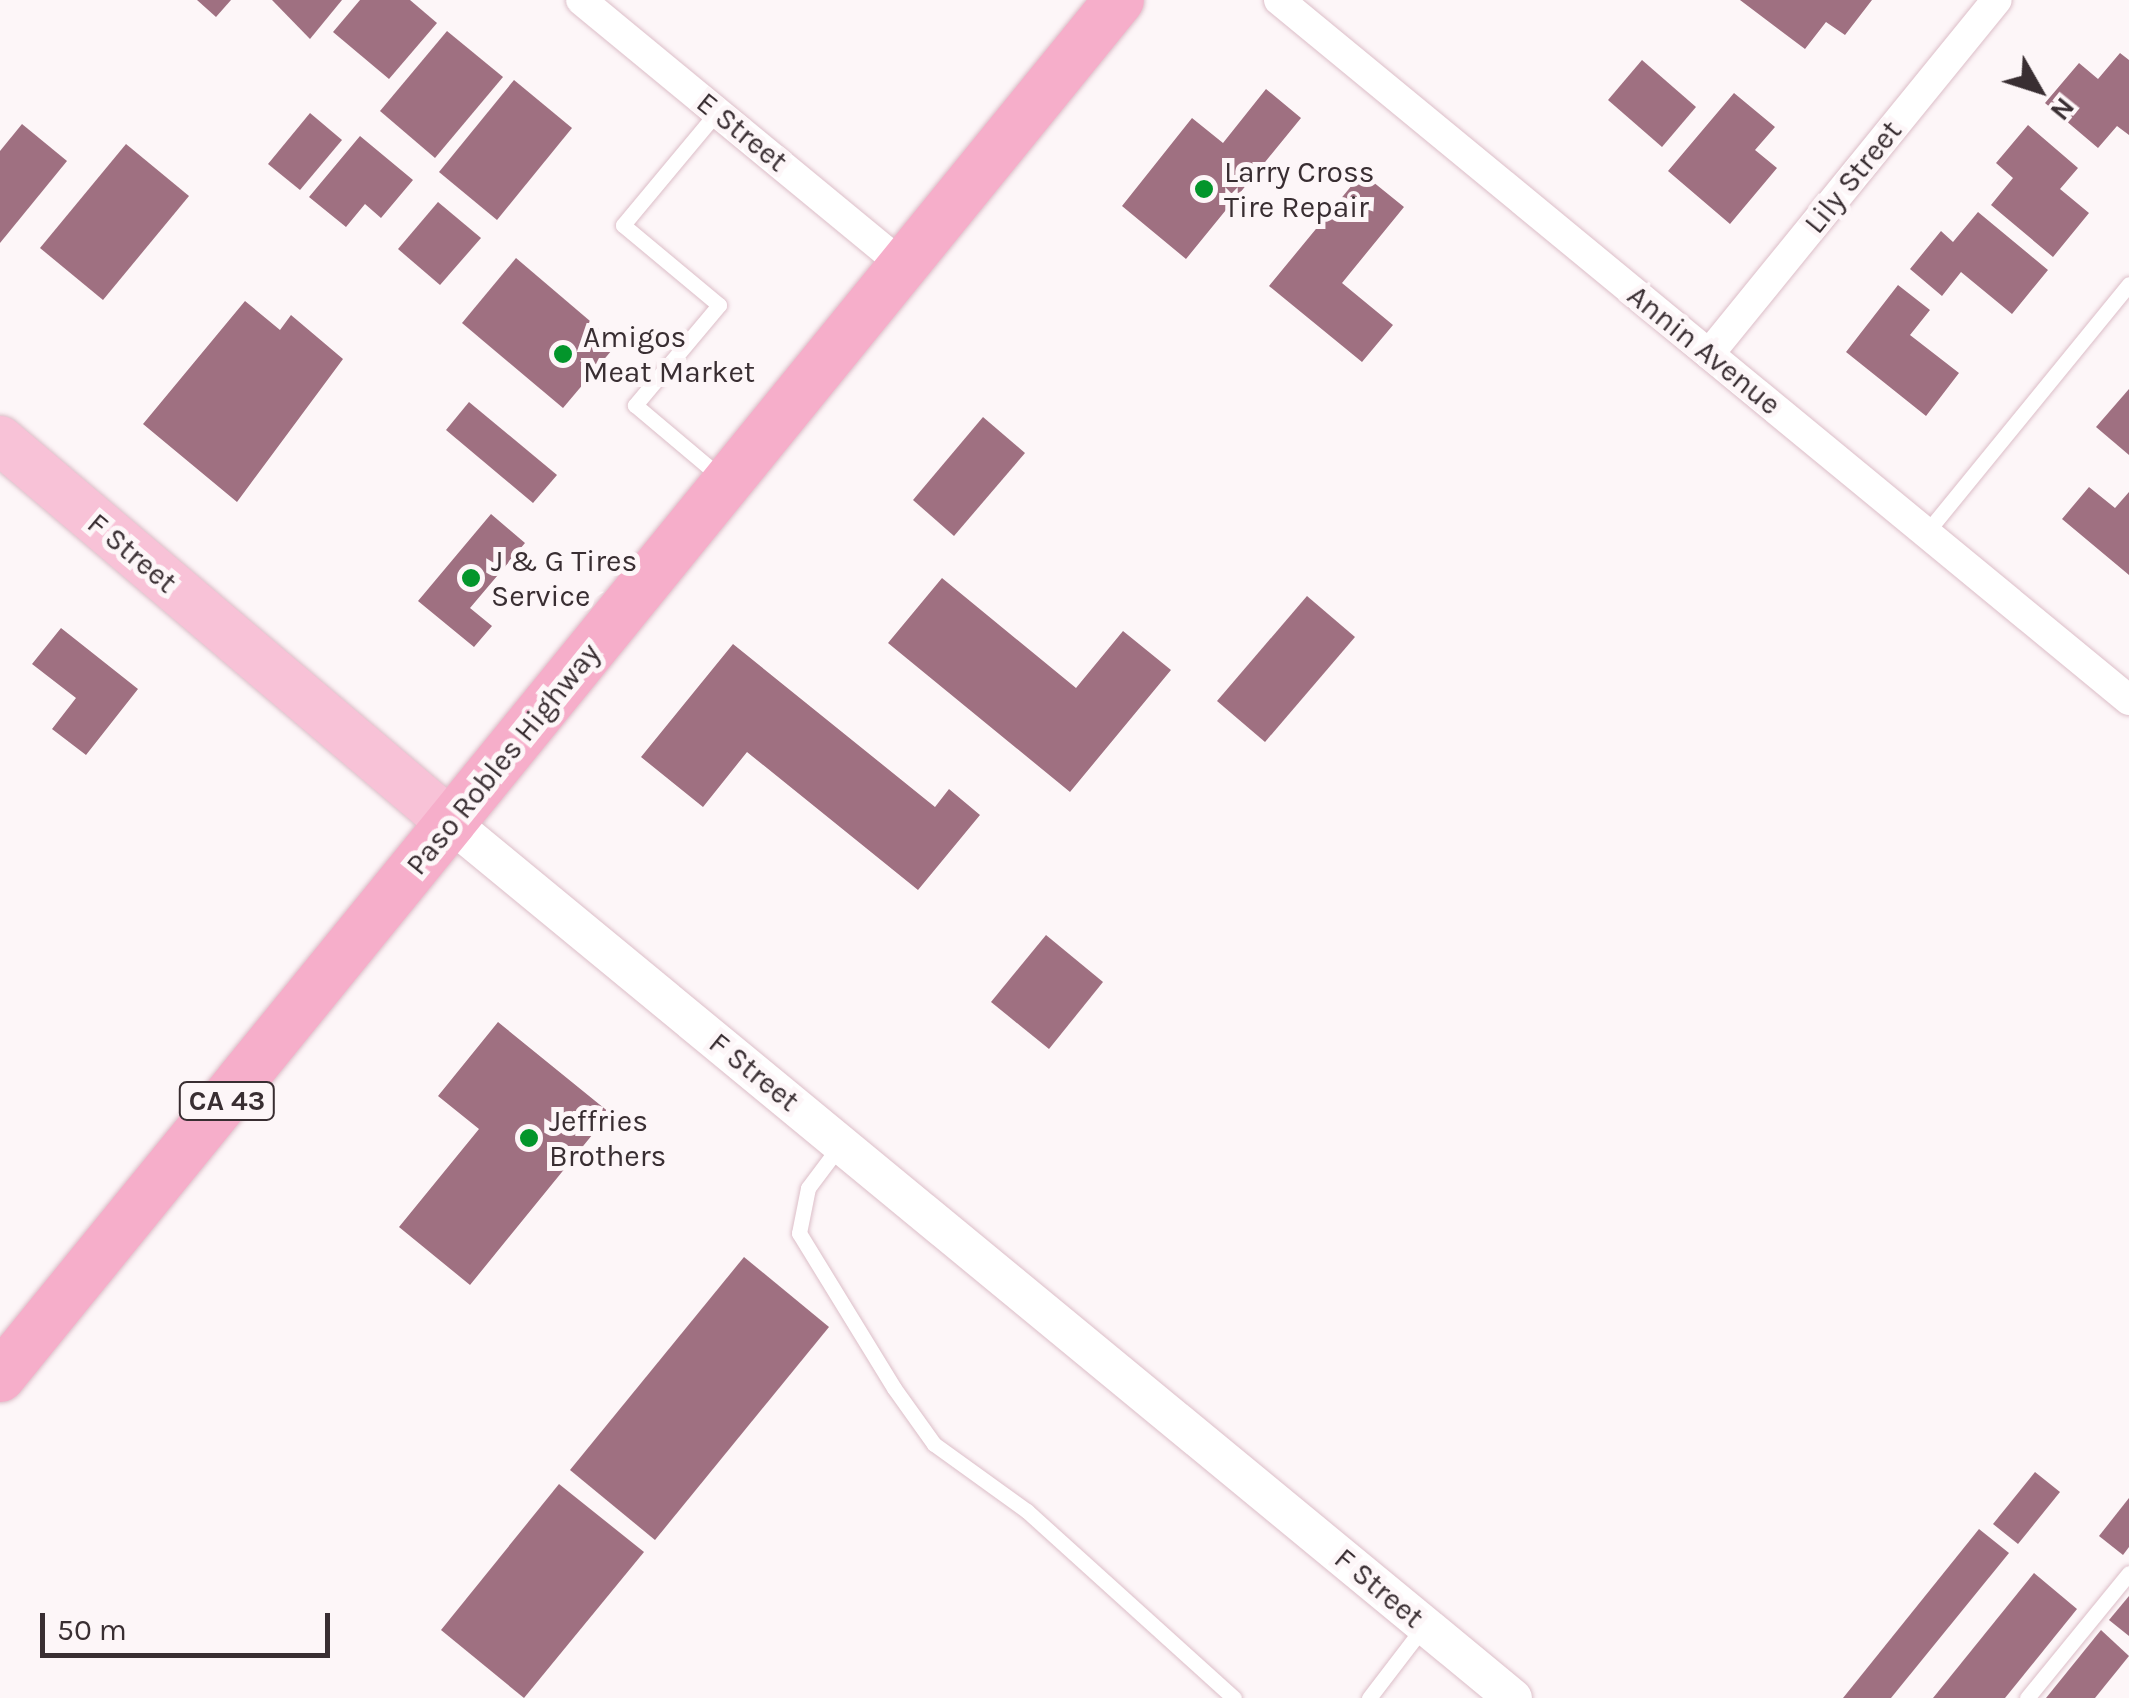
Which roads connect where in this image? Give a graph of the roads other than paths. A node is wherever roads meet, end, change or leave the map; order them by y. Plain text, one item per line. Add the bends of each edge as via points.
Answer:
1 (581, 0) edge
2 (1119, 0) edge
3 (1278, 0) edge
4 (1998, 0) edge
5 (718, 112) junction
6 (903, 264) junction
7 (2129, 284) edge
8 (1709, 354) junction
9 (0, 440) edge
10 (726, 482) junction
11 (1926, 533) junction
12 (2129, 700) edge
13 (451, 823) junction
14 (841, 1144) junction
15 (0, 1377) edge
16 (2129, 1573) edge
17 (1424, 1625) junction
18 (1234, 1698) edge
19 (1369, 1698) edge
20 (1513, 1698) edge
21 (2027, 1698) edge

1 - 5 street, E Street
2 - 6 highway, Paso Robles Highway
3 - 8 street, Annin Avenue
4 - 8 street, Lily Street
5 - 6 street, E Street
5 - 10 lane via 623,225 719,306 635,405
6 - 10 highway, Paso Robles Highway
7 - 11 lane
8 - 11 street, Annin Avenue
9 - 13 main road, F Street
10 - 13 highway, Paso Robles Highway
11 - 12 street, Annin Avenue
13 - 14 street, F Street
13 - 15 highway, Paso Robles Highway / CA 43
14 - 17 street, F Street
14 - 18 lane via 808,1188 799,1234 894,1388 934,1444 1027,1510
16 - 21 lane
17 - 19 lane
17 - 20 street, F Street

